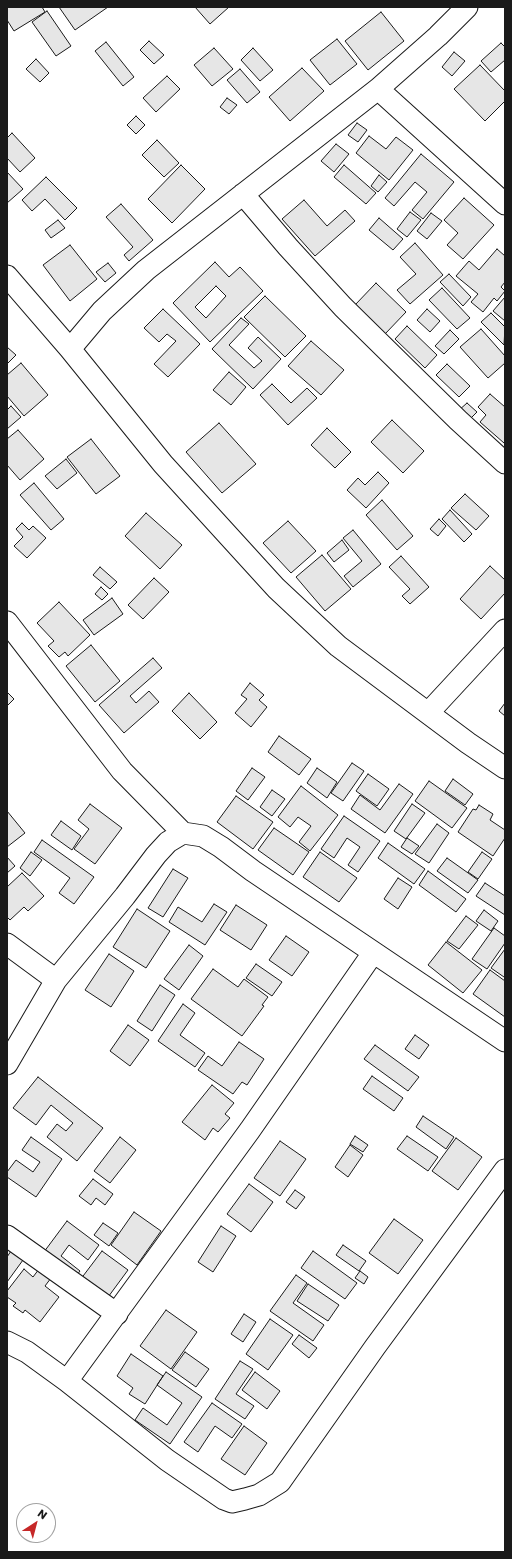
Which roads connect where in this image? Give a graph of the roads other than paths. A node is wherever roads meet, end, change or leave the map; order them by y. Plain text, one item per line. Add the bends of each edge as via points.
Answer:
1 (467, 7) edge
2 (378, 89) junction
3 (243, 194) junction
4 (505, 204) edge
5 (7, 276) edge
6 (70, 349) junction
7 (505, 463) edge
8 (7, 622) edge
9 (505, 630) edge
10 (429, 712) junction
11 (505, 768) edge
12 (183, 833) junction
13 (7, 944) edge
14 (373, 953) junction
15 (56, 980) junction
16 (505, 1041) edge
17 (7, 1064) edge
18 (505, 1170) edge
19 (7, 1236) edge
20 (117, 1314) junction
21 (7, 1342) edge
22 (67, 1381) junction

1 - 2 street
2 - 3 street
2 - 4 street
3 - 6 street via 140,276 102,311
3 - 7 street via 343,307
5 - 6 street
6 - 10 street via 164,464 276,588 338,646
8 - 12 street via 122,771
9 - 10 street
10 - 11 street
12 - 14 street via 203,836 222,847
12 - 15 street via 168,842 156,855
13 - 15 street
14 - 16 street
14 - 20 street via 250,1130
15 - 17 street
18 - 22 street via 280,1482 260,1495 232,1502 224,1499 167,1460
19 - 20 street
20 - 22 street
21 - 22 street via 27,1352

